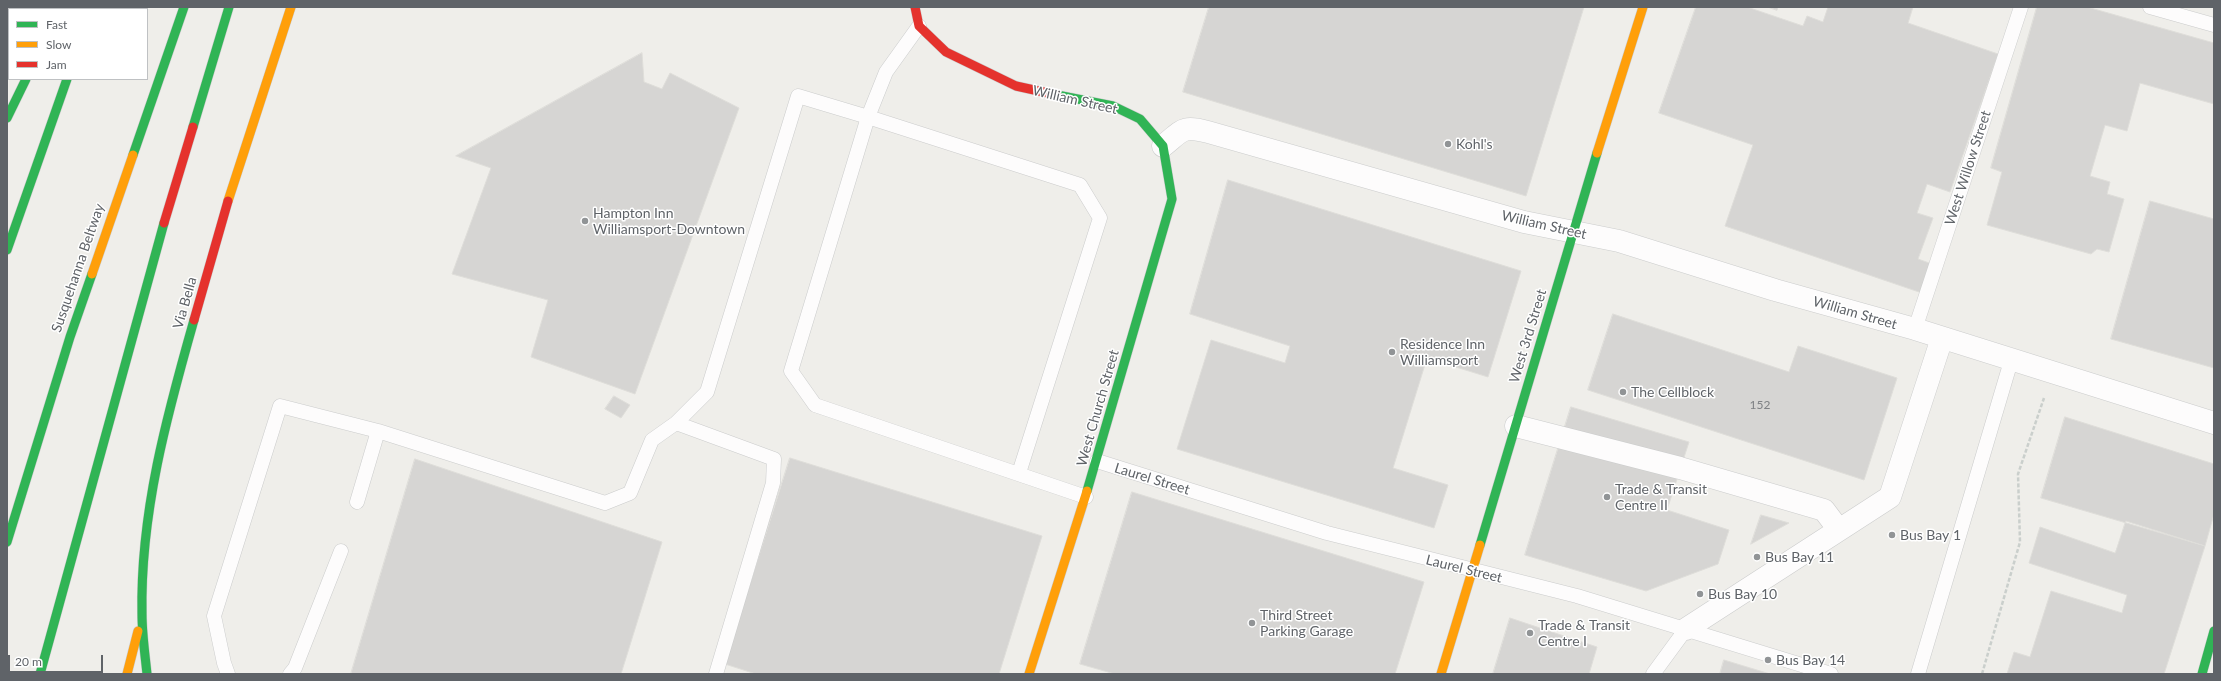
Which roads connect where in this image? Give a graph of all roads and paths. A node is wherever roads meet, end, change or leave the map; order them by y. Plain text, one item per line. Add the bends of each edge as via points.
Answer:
1 (184, 7) edge
2 (229, 7) edge
3 (291, 7) edge
4 (915, 7) edge
5 (1643, 7) edge
6 (2020, 7) edge
7 (2150, 7) edge
8 (2214, 25) edge
9 (919, 26) junction
10 (26, 80) edge
11 (67, 80) edge
12 (868, 117) junction
13 (7, 118) edge
14 (1163, 146) junction
15 (1572, 232) junction
16 (7, 250) edge
17 (1915, 329) junction
18 (1942, 338) junction
19 (2011, 361) junction
20 (2053, 374) junction
21 (676, 423) junction
22 (2214, 423) edge
23 (1516, 426) junction
24 (378, 431) junction
25 (1097, 461) junction
26 (1018, 473) junction
27 (1086, 497) junction
28 (357, 502) dead end
29 (1839, 530) junction
30 (7, 542) edge
31 (341, 551) dead end
32 (1473, 571) junction
33 (142, 614) junction
34 (1686, 629) junction
35 (2214, 632) edge
36 (1827, 673) edge
37 (40, 674) edge
38 (127, 674) edge
39 (147, 674) edge
40 (228, 674) edge
41 (290, 674) edge
42 (716, 674) edge
43 (1029, 674) edge
44 (1441, 674) edge
45 (1654, 674) edge
46 (1918, 674) edge
47 (1982, 674) edge
48 (2202, 674) edge

1 - 30 main road, Susquehanna Beltway via 70,337
2 - 37 main road via 193,121 115,392
3 - 33 main road, Via Bella via 231,190 165,424 149,511
4 - 9 main road
5 - 15 main road, West 3rd Street
6 - 17 lane, West Willow Street
7 - 8 lane
9 - 12 lane via 886,72
9 - 14 main road, William Street via 946,52 1016,86 1113,106 1140,119
10 - 13 main road
11 - 16 main road
12 - 21 lane via 798,96 707,392
12 - 26 lane via 791,371 815,405
12 - 26 lane via 1080,185 1100,218
14 - 15 street, William Street via 1185,129 1193,128 1524,222
14 - 25 main road, West Church Street via 1172,199
15 - 17 street, William Street via 1619,241 1775,290
15 - 23 main road, West 3rd Street
17 - 18 street, William Street
18 - 19 street, William Street
18 - 29 street via 1890,497
19 - 20 street, William Street
19 - 46 lane
20 - 22 street, William Street
20 - 47 path via 2018,474 2020,542
21 - 24 lane via 652,440 630,493 605,503
21 - 42 lane via 774,459 774,483
23 - 29 street via 1680,468 1824,510
23 - 32 main road, West 3rd Street
24 - 28 lane
24 - 40 lane via 280,406 214,616
25 - 27 main road, West Church Street
25 - 32 lane, Laurel Street via 1327,533
26 - 27 lane
27 - 43 main road, West Church Street
29 - 34 street
31 - 41 lane via 295,668
32 - 34 lane, Laurel Street via 1577,596
32 - 44 main road, West 3rd Street
33 - 38 main road, Via Bella
33 - 39 main road, Via Bella
34 - 36 lane, Laurel Street
34 - 45 lane
35 - 48 main road

